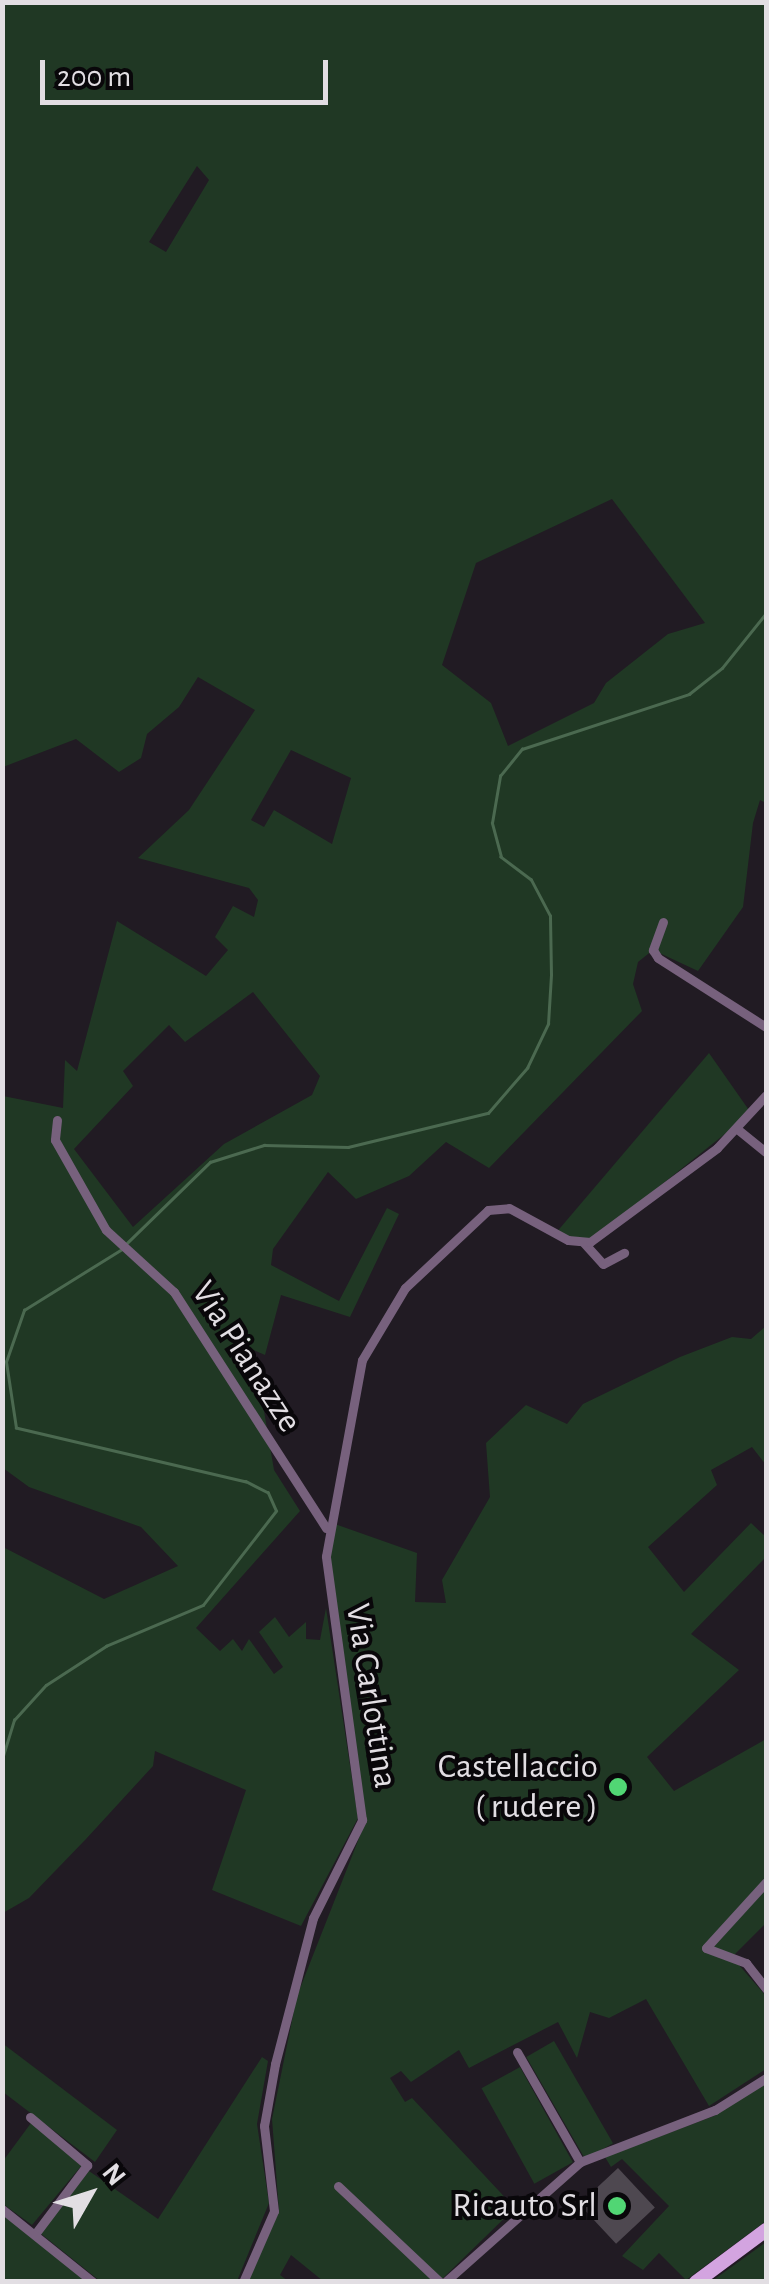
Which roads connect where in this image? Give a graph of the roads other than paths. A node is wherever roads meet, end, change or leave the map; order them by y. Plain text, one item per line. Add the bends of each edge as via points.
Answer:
1 (663, 922) dead end
2 (766, 1027) edge
3 (766, 1095) edge
4 (58, 1120) dead end
5 (736, 1128) junction
6 (766, 1152) edge
7 (584, 1243) junction
8 (624, 1253) dead end
9 (328, 1530) junction
10 (766, 1882) edge
11 (766, 1989) edge
12 (517, 2052) dead end
13 (766, 2078) edge
14 (30, 2117) dead end
15 (580, 2162) junction
16 (338, 2186) dead end
17 (2, 2209) edge
18 (766, 2230) edge
19 (35, 2234) junction
20 (92, 2282) edge
21 (243, 2282) edge
22 (442, 2282) edge
23 (696, 2282) edge

1 - 2 street via 652,950 658,958
3 - 5 street
4 - 9 street, Via Pianazze via 55,1140 118,1242 174,1292
5 - 6 street
5 - 7 street
7 - 8 street, Via Carlottina via 602,1264
7 - 9 street, Via Carlottina via 509,1208 488,1210 394,1302 354,1380
9 - 21 street, Via Carlottina via 328,1601 362,1820 313,1918 294,1991 264,2126 274,2211
10 - 11 street via 706,1948 746,1964
12 - 15 street
13 - 15 street via 715,2110
14 - 19 street via 88,2165
15 - 22 street
16 - 22 street
17 - 19 street
18 - 23 main road
19 - 20 street

